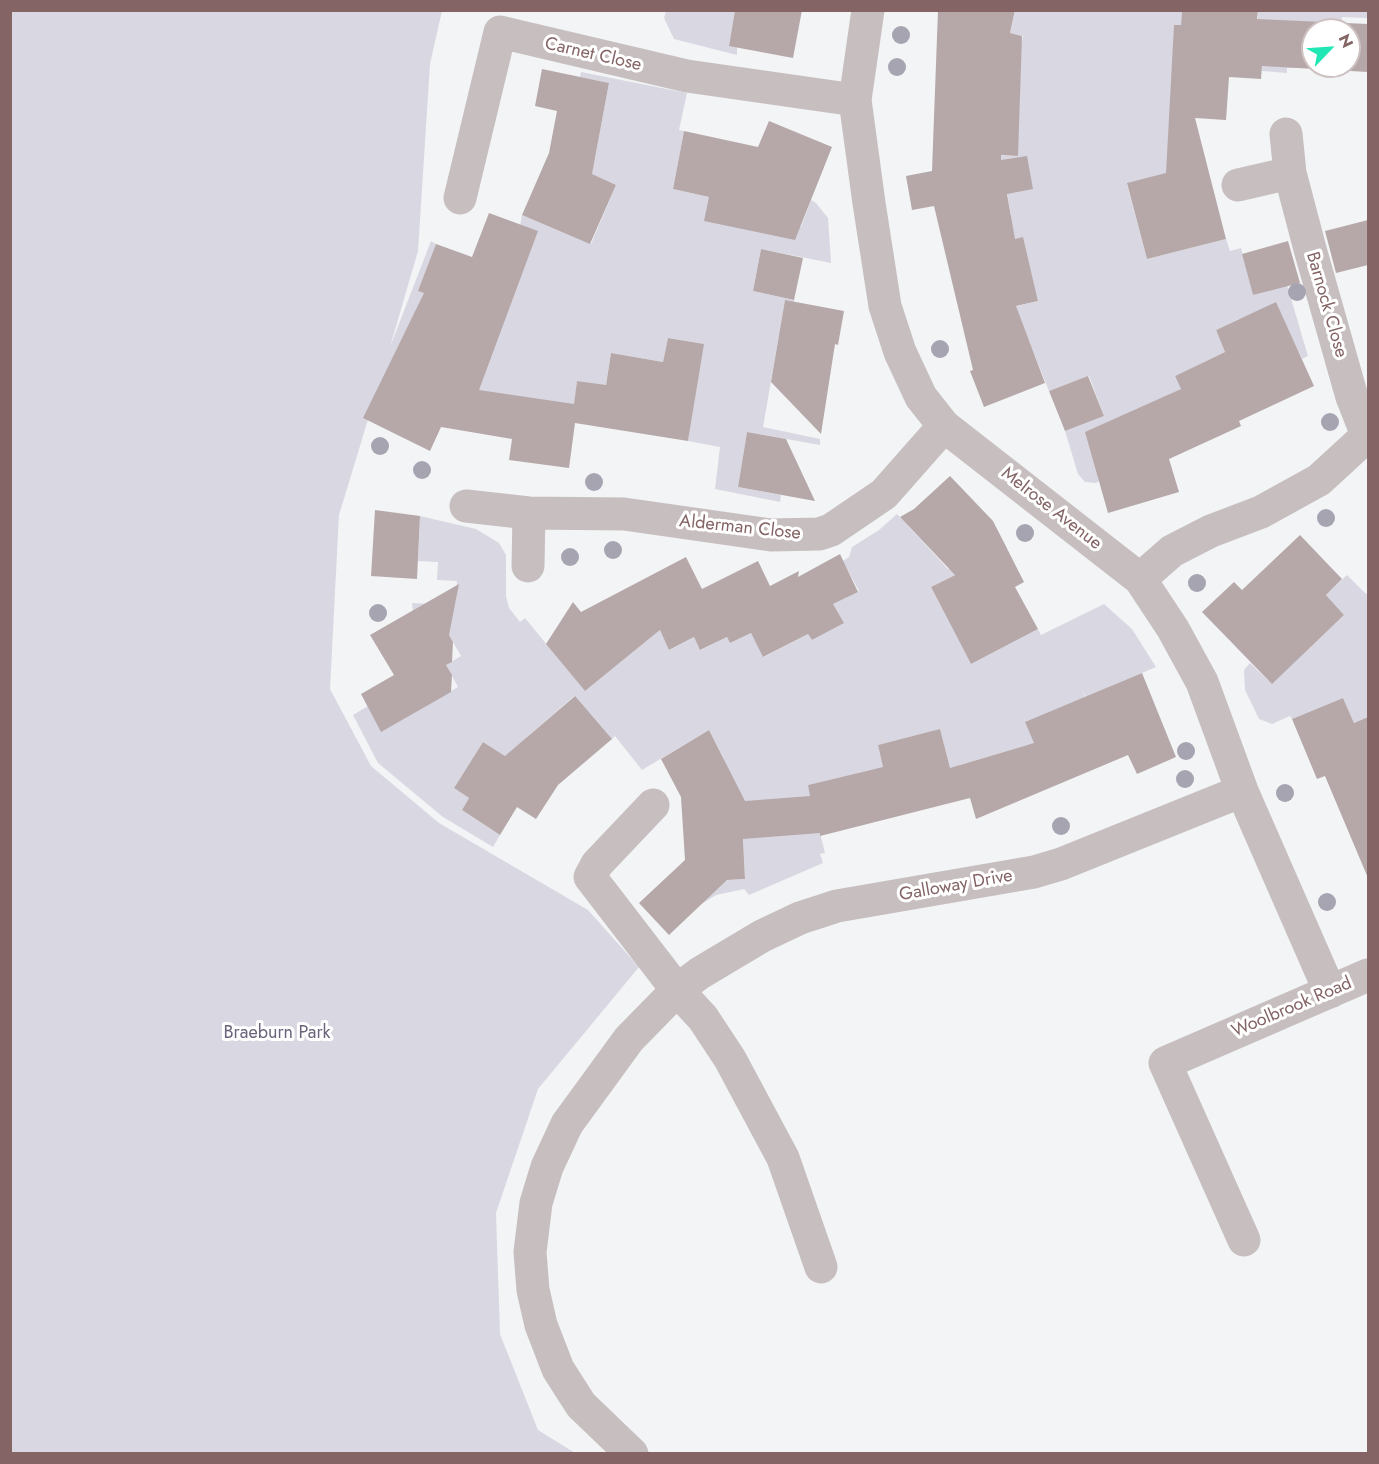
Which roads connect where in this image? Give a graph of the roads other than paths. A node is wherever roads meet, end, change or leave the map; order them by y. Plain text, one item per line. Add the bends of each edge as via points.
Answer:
1 (868, 10) edge
2 (855, 100) junction
3 (1286, 134) dead end
4 (1290, 173) junction
5 (1238, 185) dead end
6 (460, 198) dead end
7 (944, 426) junction
8 (1368, 435) edge
9 (466, 506) dead end
10 (530, 513) junction
11 (528, 566) dead end
12 (1140, 579) junction
13 (1242, 791) junction
14 (653, 806) dead end
15 (1368, 975) edge
16 (677, 990) junction
17 (1330, 992) junction
18 (1244, 1240) dead end
19 (821, 1267) dead end
20 (632, 1454) edge

1 - 2 street, Melrose Avenue
2 - 6 street, Carnet Close via 687,76 500,32
2 - 7 street, Melrose Avenue via 885,306 921,397
3 - 4 street, Barnock Close
4 - 5 street
4 - 8 street, Barnock Close via 1352,397
7 - 10 street, Alderman Close via 884,494 819,534 771,535 624,514
7 - 12 street, Melrose Avenue
8 - 12 street, Barnock Close via 1319,480 1261,513 1211,531 1172,551
9 - 10 street, Alderman Close
10 - 11 street
12 - 13 street, Melrose Avenue via 1202,682
13 - 16 street, Galloway Drive via 1034,872 815,913 752,942
13 - 17 street, Melrose Avenue
14 - 16 street via 597,864 590,877
15 - 17 street, Woolbrook Road
16 - 19 street via 713,1031 783,1158
16 - 20 street, Galloway Drive via 629,1039 567,1124 546,1167 531,1235 533,1290 554,1361 581,1405
17 - 18 street, Woolbrook Road via 1165,1063

